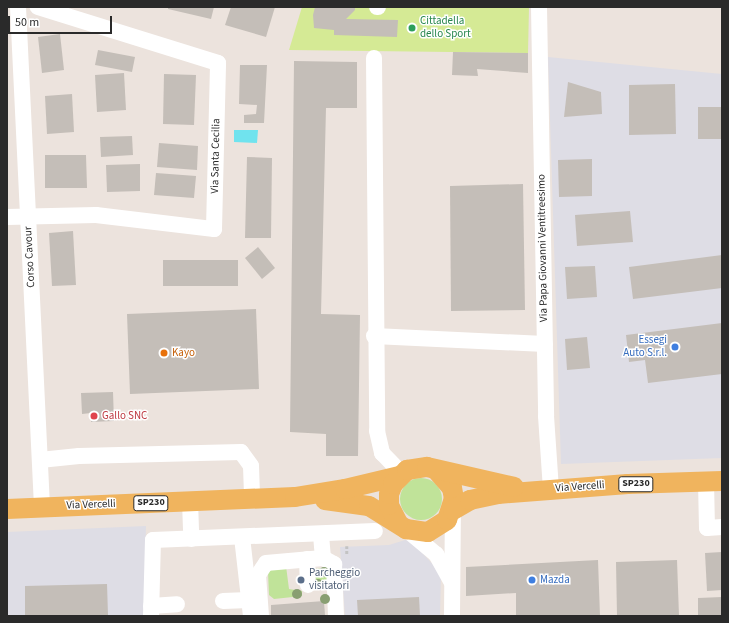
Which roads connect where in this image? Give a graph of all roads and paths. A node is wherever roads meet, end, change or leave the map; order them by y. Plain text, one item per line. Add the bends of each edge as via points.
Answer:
1 (18, 7) edge
2 (38, 7) edge
3 (538, 7) edge
4 (374, 58) dead end
5 (7, 217) edge
6 (28, 217) junction
7 (374, 336) junction
8 (545, 344) junction
9 (40, 460) junction
10 (437, 471) junction
11 (400, 475) junction
12 (714, 481) edge
13 (542, 490) junction
14 (295, 497) junction
15 (252, 499) junction
16 (190, 502) junction
17 (42, 507) junction
18 (7, 509) edge
19 (453, 510) junction
20 (402, 526) junction
21 (722, 527) edge
22 (375, 531) dead end
23 (321, 534) junction
24 (242, 537) junction
25 (191, 539) junction
26 (323, 558) junction
27 (307, 559) junction
28 (453, 584) junction
29 (308, 585) dead end
30 (249, 600) junction
31 (223, 601) dead end
32 (177, 604) dead end
33 (151, 611) edge
34 (251, 616) edge
35 (261, 616) edge
36 (336, 616) edge
37 (452, 616) edge

1 - 6 street, Corso Cavour
2 - 6 street, Via Santa Cecilia via 218,64 214,229 96,214
3 - 8 street, Via Papa Giovanni Ventitreesimo
4 - 7 street
5 - 6 street, Via Santa Cecilia
6 - 9 street, Corso Cavour
7 - 8 street
7 - 11 street via 376,431 382,453
8 - 13 street, Via Papa Giovanni Ventitreesimo
9 - 15 street via 79,456 241,452 250,466
9 - 17 street, Corso Cavour
10 - 11 main road, Via Vercelli / SP230 via 417,467
10 - 13 main road, Via Vercelli / SP230
10 - 19 main road via 452,488
11 - 14 main road, Via Vercelli / SP230 via 345,490
11 - 20 main road via 389,494 389,505
12 - 13 main road, Via Vercelli / SP230
12 - 21 street via 707,528
13 - 19 main road, Via Vercelli / SP230 via 470,500
14 - 15 main road, Via Vercelli / SP230
14 - 20 main road, Via Vercelli / SP230 via 369,506
15 - 16 main road, Via Vercelli / SP230
16 - 17 main road, Via Vercelli / SP230
16 - 25 street
17 - 18 main road, Via Vercelli / SP230
19 - 20 main road, Via Vercelli / SP230 via 447,520 434,530 417,533
19 - 28 street
20 - 28 street via 436,554
22 - 23 street
23 - 24 street
23 - 26 street
24 - 25 street
24 - 30 street
25 - 33 street via 153,540
26 - 27 street
26 - 36 street via 334,564
27 - 29 street
27 - 35 street via 266,563 258,575
28 - 37 street
30 - 31 street
30 - 34 street
32 - 33 street

